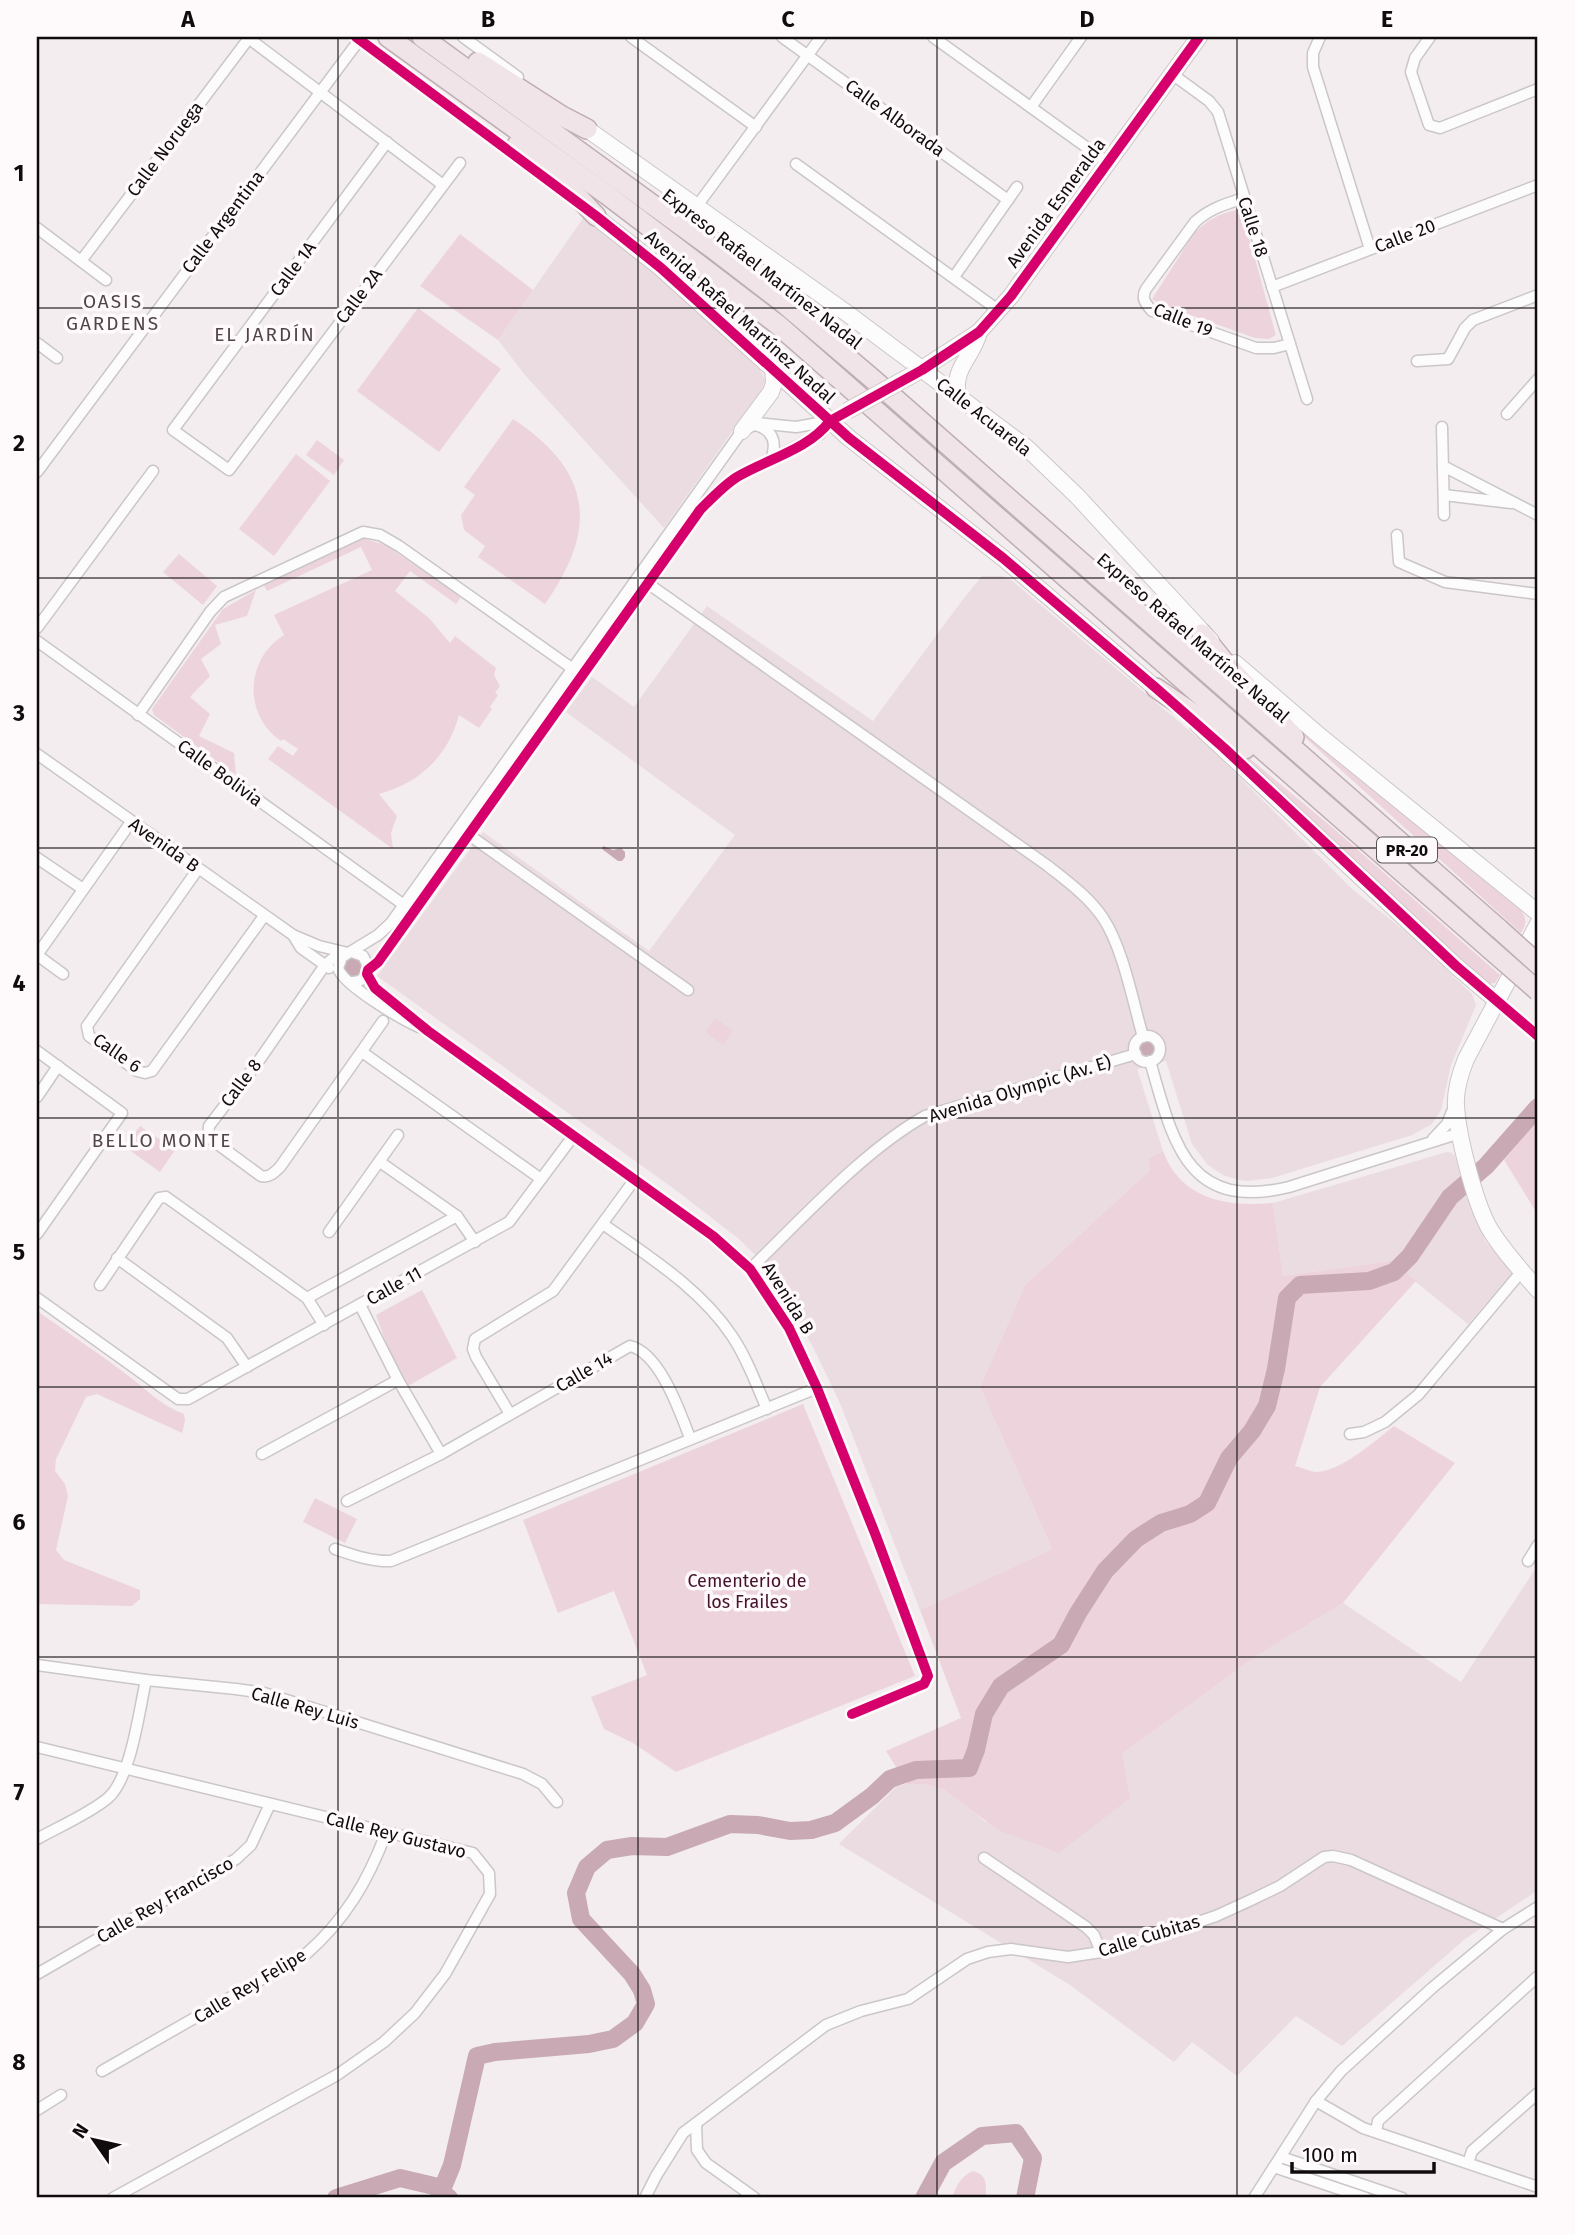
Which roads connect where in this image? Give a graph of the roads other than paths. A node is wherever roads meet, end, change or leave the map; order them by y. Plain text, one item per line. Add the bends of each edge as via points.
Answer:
1 (248, 37) edge
2 (388, 37) edge
3 (422, 37) edge
4 (431, 37) edge
5 (464, 37) edge
6 (631, 37) edge
7 (782, 37) edge
8 (821, 37) edge
9 (933, 37) edge
10 (1081, 37) edge
11 (1199, 37) edge
12 (1320, 37) edge
13 (1430, 37) edge
14 (358, 38) edge
15 (807, 55) junction
16 (1172, 74) junction
17 (458, 89) junction
18 (1538, 89) edge
19 (320, 92) junction
20 (1031, 107) junction
21 (755, 127) junction
22 (587, 129) junction
23 (387, 142) junction
24 (1107, 162) junction
25 (460, 163) dead end
26 (796, 164) dead end
27 (443, 185) junction
28 (1538, 185) edge
29 (1017, 187) dead end
30 (1244, 198) junction
31 (1008, 200) junction
32 (697, 206) junction
33 (598, 218) junction
34 (37, 228) edge
35 (1370, 249) junction
36 (81, 261) junction
37 (954, 277) junction
38 (106, 280) dead end
39 (1272, 287) junction
40 (1538, 295) edge
41 (998, 310) junction
42 (979, 332) junction
43 (37, 343) edge
44 (1290, 344) junction
45 (57, 358) dead end
46 (1417, 361) dead end
47 (773, 368) junction
48 (917, 372) junction
49 (1538, 379) edge
50 (958, 396) junction
51 (1307, 399) dead end
52 (1507, 414) dead end
53 (830, 421) junction
54 (1442, 427) dead end
55 (747, 428) junction
56 (173, 430) joint
57 (771, 460) junction
58 (1443, 467) junction
59 (153, 471) dead end
60 (37, 472) edge
61 (1444, 495) junction
62 (1518, 504) junction
63 (1444, 515) dead end
64 (1538, 515) edge
65 (1397, 535) dead end
66 (643, 580) junction
67 (1538, 594) edge
68 (37, 628) edge
69 (1202, 634) junction
70 (37, 641) edge
71 (573, 669) junction
72 (1156, 688) junction
73 (138, 715) junction
74 (37, 754) edge
75 (1317, 770) junction
76 (1303, 785) junction
77 (131, 822) junction
78 (469, 835) junction
79 (37, 858) edge
80 (198, 869) junction
81 (83, 890) junction
82 (404, 905) junction
83 (1538, 914) edge
84 (264, 916) junction
85 (1538, 923) edge
86 (293, 935) junction
87 (347, 954) junction
88 (37, 955) edge
89 (1538, 964) edge
90 (325, 965) junction
91 (367, 972) junction
92 (64, 974) dead end
93 (345, 979) junction
94 (688, 990) dead end
95 (1538, 991) edge
96 (1497, 1001) junction
97 (383, 1021) dead end
98 (428, 1031) junction
99 (1538, 1036) edge
100 (1143, 1037) junction
101 (37, 1051) edge
102 (362, 1052) junction
103 (1136, 1054) junction
104 (1150, 1061) junction
105 (58, 1066) junction
106 (37, 1097) edge
107 (1455, 1104) junction
108 (398, 1135) dead end
109 (574, 1135) junction
110 (1461, 1140) junction
111 (1429, 1143) junction
112 (380, 1162) junction
113 (541, 1179) junction
114 (635, 1180) junction
115 (457, 1216) junction
116 (603, 1224) junction
117 (330, 1232) dead end
118 (37, 1234) edge
119 (475, 1242) junction
120 (117, 1258) junction
121 (750, 1269) junction
122 (1522, 1271) junction
123 (100, 1284) dead end
124 (1538, 1290) edge
125 (37, 1298) edge
126 (307, 1298) junction
127 (360, 1305) junction
128 (324, 1325) junction
129 (247, 1367) junction
130 (398, 1380) junction
131 (817, 1388) junction
132 (767, 1409) junction
133 (510, 1414) junction
134 (1350, 1434) dead end
135 (690, 1438) junction
136 (262, 1454) dead end
137 (441, 1454) junction
138 (347, 1500) dead end
139 (1538, 1545) edge
140 (335, 1549) dead end
141 (1528, 1562) dead end
142 (37, 1665) edge
143 (146, 1680) junction
144 (852, 1714) dead end
145 (37, 1747) edge
146 (126, 1768) junction
147 (557, 1802) dead end
148 (270, 1804) junction
149 (386, 1833) junction
150 (37, 1839) edge
151 (984, 1857) dead end
152 (1538, 1907) edge
153 (1503, 1929) junction
154 (1101, 1952) junction
155 (37, 1973) edge
156 (1537, 1977) edge
157 (102, 2071) dead end
158 (1538, 2093) edge
159 (61, 2095) dead end
160 (1317, 2101) junction
161 (37, 2110) edge
162 (696, 2124) junction
163 (1377, 2126) junction
164 (1281, 2157) junction
165 (1468, 2163) junction
166 (1274, 2167) junction
167 (1538, 2187) edge
168 (1386, 2195) edge
169 (113, 2198) edge
170 (645, 2198) edge
171 (755, 2198) edge
172 (1254, 2198) edge
173 (1366, 2198) edge
174 (1402, 2198) edge

1 - 19 street
1 - 36 street, Calle Noruega
2 - 17 highway, Expreso Rafael Martínez Nadal / PR-20
3 - 75 highway, Expreso Rafael Martínez Nadal / PR-20 via 781,301
4 - 22 highway
5 - 22 street, Calle Acuarela
6 - 21 street
7 - 15 street, Calle Alborada
8 - 15 street
9 - 20 street
10 - 20 street
11 - 16 street, Avenida Esmeralda
12 - 35 street via 1313,67
13 - 18 street via 1411,72 1433,128
14 - 19 street, Calle Argentina
14 - 33 street, Avenida Rafael Martínez Nadal
15 - 21 street
15 - 31 street, Calle Alborada
16 - 24 street, Avenida Esmeralda
16 - 30 street, Calle 18 via 1218,112
17 - 33 highway via 484,119
17 - 76 highway, Expreso Rafael Martínez Nadal / PR-20 via 777,324
19 - 23 street
19 - 60 street, Calle Argentina
20 - 24 street
21 - 32 street
22 - 32 street, Calle Acuarela
23 - 27 street
23 - 56 street, Calle 1A
24 - 41 street, Avenida Esmeralda
25 - 27 street, Calle 2A
26 - 37 street
27 - 56 street, Calle 2A via 229,470
28 - 35 street, Calle 20
29 - 31 street
30 - 39 street, Calle 18
30 - 44 street, Calle 19 via 1219,205 1195,222 1146,289 1143,300 1152,311 1256,348
31 - 37 street
32 - 48 street, Calle Acuarela
33 - 47 street, Avenida Rafael Martínez Nadal
34 - 36 street
35 - 39 street, Calle 20
36 - 38 street
37 - 41 street
39 - 44 street, Calle 18
40 - 46 street via 1473,320 1448,359
41 - 42 street, Avenida Esmeralda
42 - 48 street, Avenida Esmeralda
42 - 50 street via 956,378
43 - 45 street
44 - 51 street, Calle 18
47 - 53 street, Avenida Rafael Martínez Nadal
47 - 55 street via 771,391
48 - 50 street, Calle Acuarela
48 - 53 street, Avenida Esmeralda, bridge
49 - 52 street
50 - 69 street, Calle Acuarela via 1027,448 1077,495
53 - 55 street via 796,427 763,423
53 - 57 street via 820,434
53 - 72 street, Avenida Rafael Martínez Nadal via 1003,558
54 - 58 street
55 - 57 street via 764,429 774,438
55 - 66 street
57 - 66 street via 717,492
58 - 61 street
58 - 62 street
59 - 68 street
61 - 62 street
61 - 63 street
62 - 64 street
65 - 67 street via 1399,562 1445,582
66 - 71 street
66 - 78 street
66 - 100 street via 1085,895 1115,943
69 - 75 highway via 1292,734
69 - 83 street, Calle Acuarela
70 - 73 street, Calle Bolivia
71 - 73 street via 399,546 363,532 224,597
71 - 82 street
72 - 76 highway
72 - 96 street, Avenida Rafael Martínez Nadal
73 - 82 street, Calle Bolivia
74 - 77 street, Avenida B
75 - 89 highway, Expreso Rafael Martínez Nadal / PR-20, bridge
76 - 95 highway, Expreso Rafael Martínez Nadal / PR-20, bridge
77 - 80 street, Avenida B
77 - 81 street
78 - 91 street via 379,962
78 - 94 street
79 - 81 street
80 - 84 street, Avenida B
80 - 84 street, Calle 6 via 87,1026 89,1036 137,1071 152,1071
81 - 88 street
82 - 87 street via 386,928
84 - 86 street, Avenida B
85 - 96 street
86 - 87 street, Avenida B
86 - 90 street, Avenida B via 301,948
87 - 90 street
87 - 91 street via 363,956
87 - 93 street via 338,968
88 - 92 street
90 - 93 street, Avenida B
90 - 102 street, Calle 8 via 209,1126 208,1137 261,1176 272,1175
91 - 93 street via 362,980
91 - 98 street, Avenida B via 375,988
93 - 98 street, Avenida B via 399,1018
96 - 99 street
96 - 107 street via 1462,1070
97 - 102 street, Calle 8
98 - 109 street, Avenida B
100 - 103 street via 1136,1044
100 - 104 street via 1153,1037 1160,1046 1157,1057
101 - 105 street
102 - 113 street
103 - 104 street
103 - 121 street, Avenida Olympic (Av. E) via 925,1116 901,1130
104 - 111 street via 1173,1135 1188,1163 1212,1184 1232,1190 1282,1189
105 - 106 street
105 - 118 street via 121,1113
107 - 110 street
107 - 111 street via 1447,1124
108 - 112 street
109 - 113 street, Calle 11
109 - 114 street, Avenida B
110 - 111 street
110 - 122 street via 1488,1226
112 - 115 street
112 - 117 street
113 - 119 street, Calle 11 via 509,1222
114 - 116 street
114 - 121 street, Avenida B
115 - 119 street
115 - 126 street
116 - 132 street via 681,1281 713,1312 733,1336
116 - 133 street via 553,1291 475,1339 473,1349
119 - 127 street, Calle 11
120 - 123 street
120 - 126 street via 159,1198 166,1197
120 - 129 street via 227,1338
121 - 131 street, Avenida B via 789,1328
122 - 124 street
122 - 134 street via 1418,1395 1385,1422
125 - 129 street, Calle 11 via 178,1399
126 - 128 street
127 - 128 street, Calle 11
127 - 130 street
128 - 129 street, Calle 11
130 - 136 street
130 - 137 street
131 - 132 street
131 - 144 street, Avenida B via 928,1676 924,1684
132 - 135 street
133 - 135 street, Calle 14 via 630,1346 645,1355 666,1381
133 - 137 street, Calle 14
135 - 140 street via 391,1560 362,1558
137 - 138 street, Calle 14
139 - 141 street
142 - 143 street, Calle Rey Luis
143 - 146 street
143 - 147 street, Calle Rey Luis via 264,1693 523,1774 542,1784
145 - 146 street, Calle Rey Gustavo
146 - 148 street, Calle Rey Gustavo
146 - 150 street via 109,1798
148 - 149 street, Calle Rey Gustavo
148 - 155 street, Calle Rey Francisco via 251,1845 236,1859
149 - 157 street, Calle Rey Felipe via 350,1907 306,1954
149 - 169 street, Calle Rey Gustavo via 473,1853 489,1873 490,1894 434,1991 384,2042 337,2075
151 - 154 street via 1086,1927
152 - 153 street
153 - 154 street, Calle Cubitas via 1351,1860 1331,1856 1216,1916
153 - 160 street via 1370,2044
154 - 162 street, Calle Cubitas via 1068,1957 1011,1949 967,1959 908,1999 826,2025
156 - 163 street
158 - 165 street via 1472,2151
159 - 161 street
160 - 163 street via 1349,2121
160 - 164 street
162 - 170 street, Calle Cubitas via 673,2147
162 - 171 street via 697,2150 706,2164
163 - 165 street
164 - 166 street
164 - 168 street
165 - 167 street
166 - 172 street
166 - 173 street
168 - 174 street

